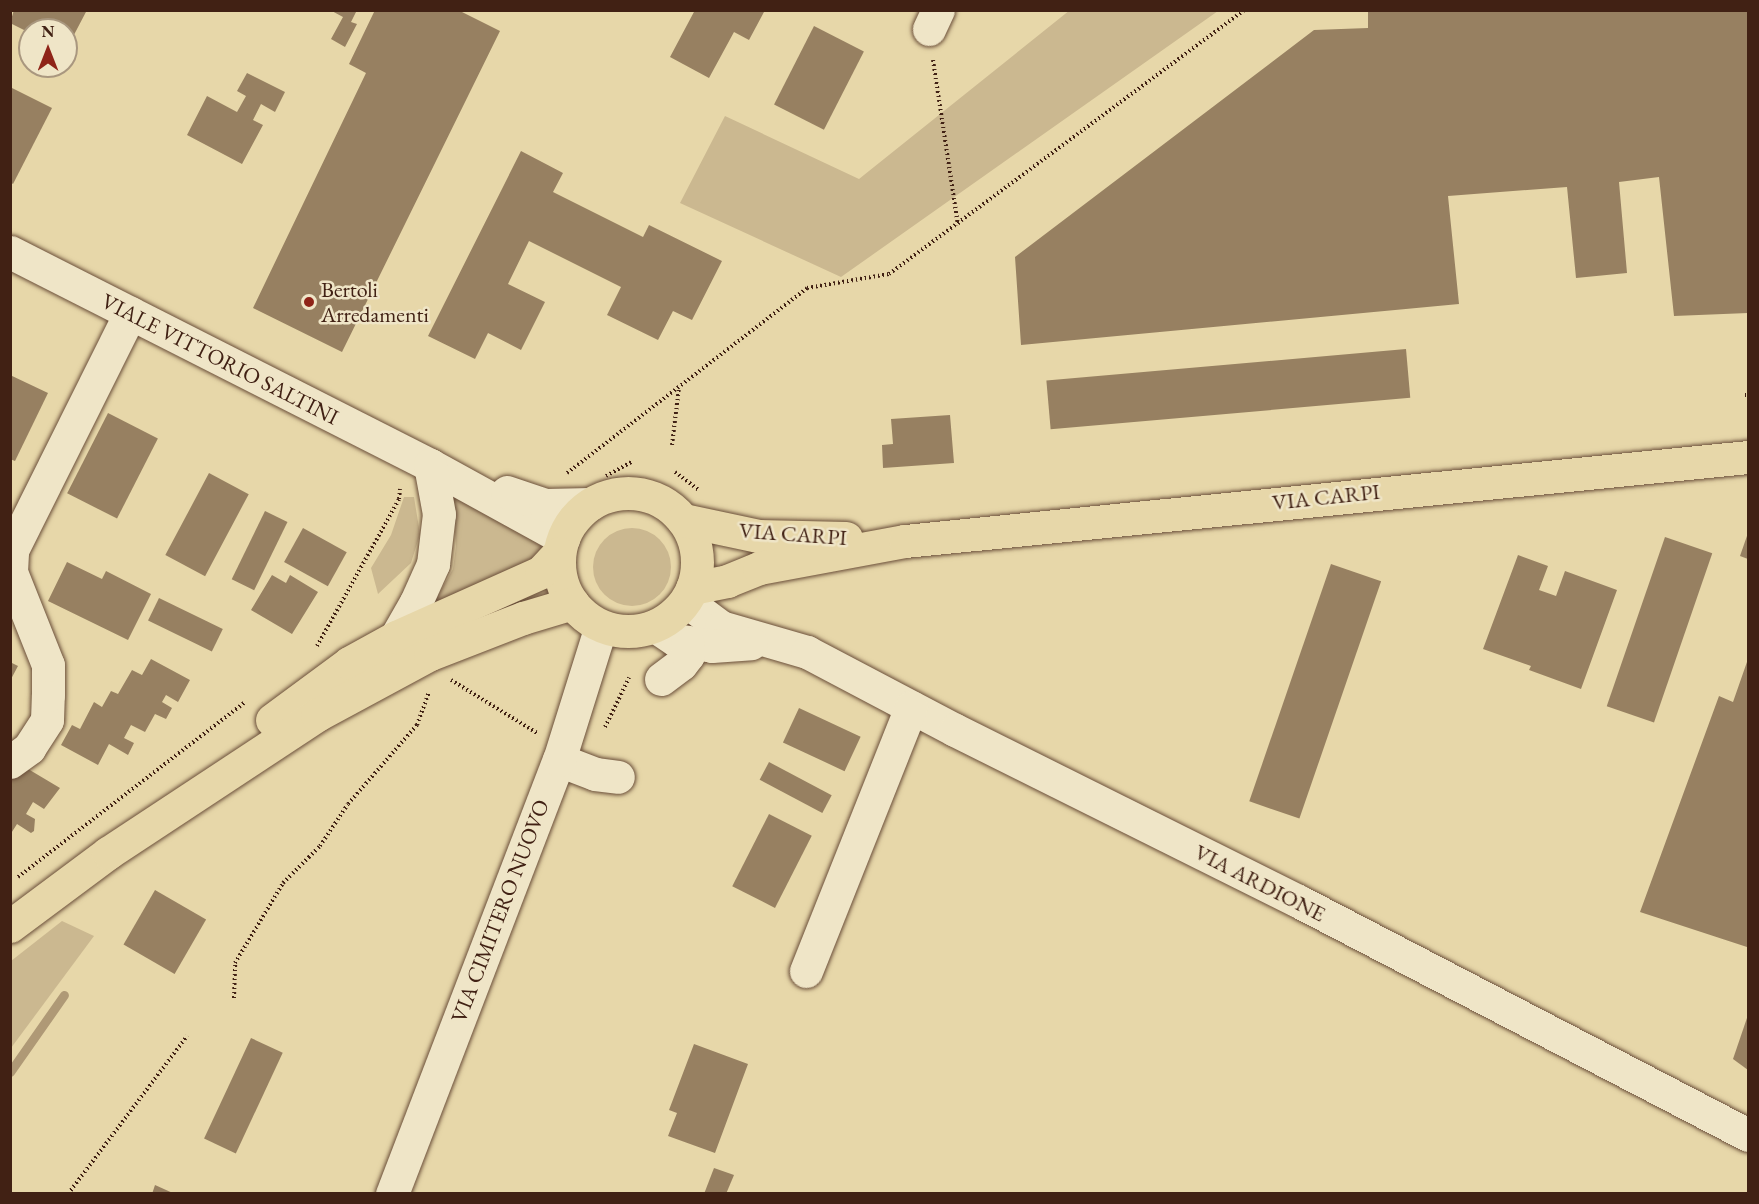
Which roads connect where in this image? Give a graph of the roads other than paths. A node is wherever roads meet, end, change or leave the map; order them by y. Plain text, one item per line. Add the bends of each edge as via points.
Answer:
1 (10, 252) edge
2 (130, 314) junction
3 (1749, 457) edge
4 (417, 459) junction
5 (590, 504) junction
6 (683, 520) junction
7 (905, 540) junction
8 (561, 545) junction
9 (689, 594) junction
10 (573, 603) junction
11 (602, 626) junction
12 (655, 626) junction
13 (396, 637) junction
14 (687, 642) junction
15 (767, 642) junction
16 (646, 676) road end
17 (911, 707) junction
18 (561, 754) junction
19 (10, 762) edge
20 (618, 777) dead end
21 (108, 853) junction
22 (10, 926) edge
23 (806, 971) dead end
24 (1749, 1135) edge
25 (392, 1194) edge

1 - 2 street, VIALE VITTORIO SALTINI
2 - 4 street, VIALE VITTORIO SALTINI
2 - 19 street via 12,550 11,572 48,665 48,695 47,720 29,748
3 - 7 main road, VIA CARPI
4 - 5 street, VIALE VITTORIO SALTINI via 545,505
4 - 8 street, VIALE VITTORIO SALTINI
4 - 13 street via 439,514 433,564
5 - 6 main road via 615,494 642,495 666,504
5 - 8 main road via 571,523
6 - 7 main road, VIA CARPI via 758,536
6 - 9 main road via 696,549 697,568
7 - 9 main road, VIA CARPI via 759,568
8 - 10 main road via 562,584
8 - 13 main road via 541,572
9 - 12 main road via 672,616
9 - 15 street, VIA ARDIONE via 721,627
10 - 11 main road via 588,619
10 - 21 main road via 430,654 387,675 317,715
11 - 12 main road via 632,631
11 - 18 street, VIA CIMITERO NUOVO
12 - 14 street, VIA ARDIONE via 676,640
13 - 21 main road via 349,663 204,770
14 - 15 street, VIA ARDIONE via 712,646
14 - 16 street via 688,655 681,664
15 - 17 street, VIA ARDIONE via 807,652
17 - 23 street
17 - 24 street, VIA ARDIONE via 1298,901
18 - 20 street via 595,774
18 - 25 street, VIA CIMITERO NUOVO
21 - 22 main road

